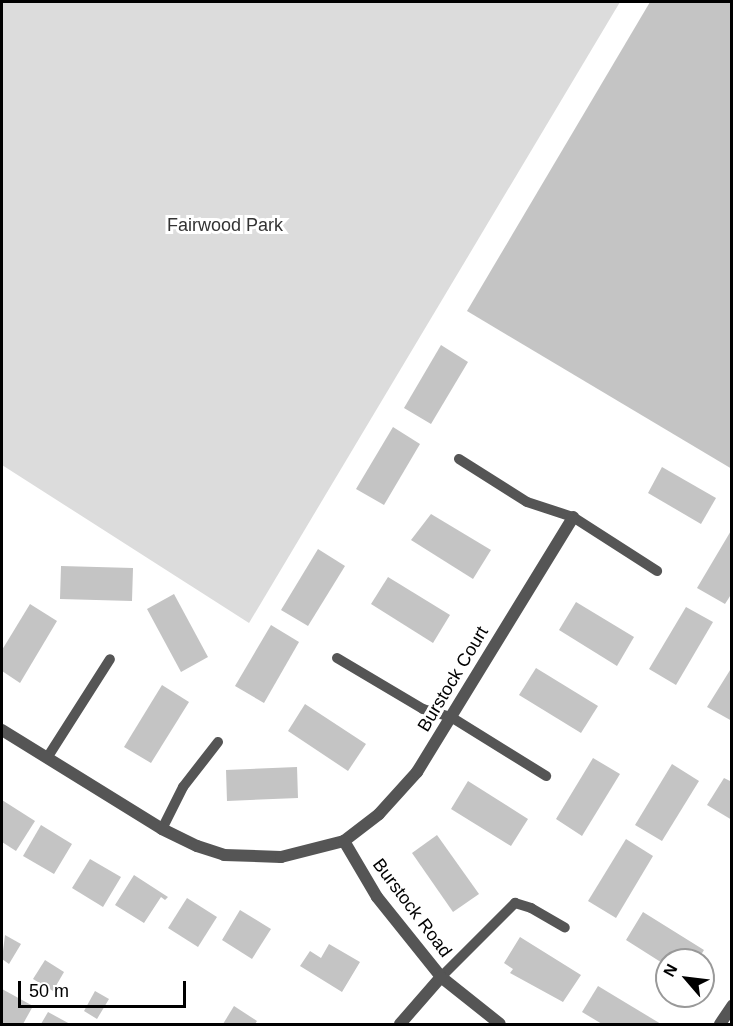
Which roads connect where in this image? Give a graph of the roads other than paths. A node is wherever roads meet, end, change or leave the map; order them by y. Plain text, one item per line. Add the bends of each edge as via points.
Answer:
1 (459, 459) dead end
2 (573, 518) junction
3 (657, 571) dead end
4 (337, 658) dead end
5 (110, 660) dead end
6 (451, 717) junction
7 (2, 730) edge
8 (218, 742) dead end
9 (47, 758) junction
10 (546, 776) dead end
11 (162, 829) junction
12 (344, 841) junction
13 (565, 928) dead end
14 (441, 977) junction
15 (732, 1005) edge
16 (400, 1024) edge
17 (500, 1024) edge
18 (720, 1024) edge

1 - 2 lane via 527,502
2 - 3 lane
2 - 6 street, Burstock Court
4 - 6 lane via 423,709
5 - 9 lane
6 - 10 lane
6 - 12 street, Burstock Court via 400,793
7 - 9 street
8 - 11 lane via 183,787
9 - 11 street
11 - 12 street via 215,852 254,858 282,857
12 - 14 street, Burstock Road via 376,897
13 - 14 lane via 515,903
14 - 16 street
14 - 17 street, Burstock Road
15 - 18 street

